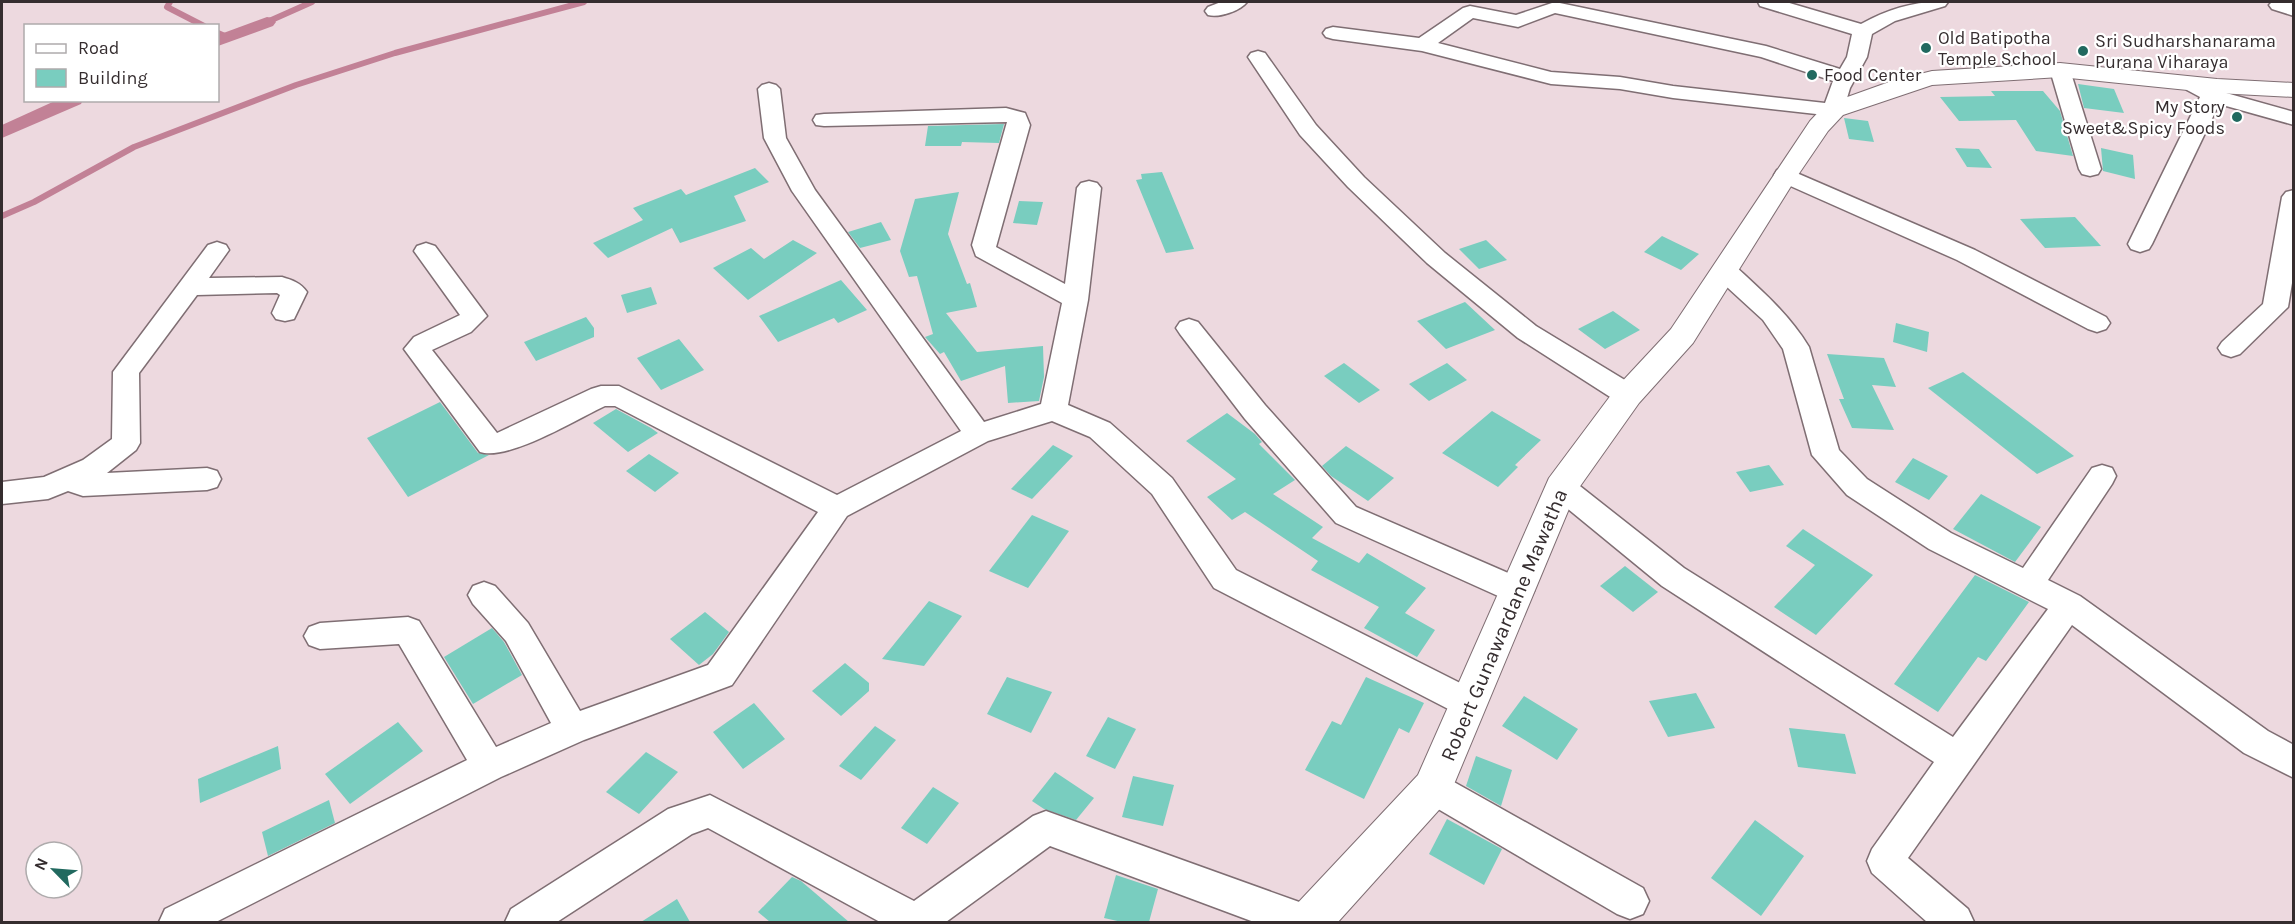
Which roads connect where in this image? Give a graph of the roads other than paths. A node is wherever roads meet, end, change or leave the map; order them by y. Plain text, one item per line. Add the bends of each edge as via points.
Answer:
1 (1237, 2) edge
2 (1767, 2) edge
3 (1938, 2) edge
4 (1549, 4) edge
5 (1215, 11) dead end
6 (1863, 31) junction
7 (1333, 33) dead end
8 (1423, 45) junction
9 (1258, 57) dead end
10 (2060, 70) junction
11 (1846, 78) junction
12 (2190, 84) junction
13 (769, 89) dead end
14 (2294, 90) edge
15 (2212, 94) junction
16 (1833, 110) junction
17 (2294, 119) edge
18 (824, 120) dead end
19 (2090, 169) dead end
20 (1785, 175) junction
21 (1089, 188) dead end
22 (2294, 197) edge
23 (2140, 244) dead end
24 (217, 250) dead end
25 (426, 251) dead end
26 (1725, 271) junction
27 (191, 286) junction
28 (1075, 300) junction
29 (2284, 310) edge
30 (285, 313) dead end
31 (2097, 323) dead end
32 (1189, 328) dead end
33 (2231, 348) dead end
34 (1628, 395) junction
35 (1053, 410) junction
36 (978, 434) junction
37 (2102, 476) dead end
38 (207, 479) dead end
39 (66, 480) junction
40 (1561, 488) junction
41 (2, 493) edge
42 (837, 508) junction
43 (2029, 584) junction
44 (1518, 591) junction
45 (484, 595) dead end
46 (2069, 605) junction
47 (320, 636) dead end
48 (1468, 703) junction
49 (572, 729) junction
50 (1957, 758) junction
51 (2294, 764) edge
52 (489, 766) junction
53 (1433, 788) junction
54 (1630, 901) dead end
55 (539, 919) edge
56 (178, 922) edge
57 (1302, 922) edge
58 (1309, 922) edge
59 (1954, 922) edge

1 - 5 street
2 - 6 street
3 - 6 street via 1888,17
4 - 8 street via 1518,21 1470,12
4 - 11 street via 1766,52
6 - 11 street via 1857,57
7 - 8 street
8 - 16 street via 1551,78
9 - 34 street via 1308,130 1436,258 1527,333
10 - 12 street
10 - 16 street via 1932,78
10 - 19 street
11 - 16 street
12 - 14 street
12 - 15 street
13 - 36 street via 775,138 804,191
15 - 17 street
15 - 23 street
16 - 20 street, Robert Gunawardane Mawatha
18 - 28 street via 1006,114 1017,118 1019,125 985,251
20 - 26 street, Robert Gunawardane Mawatha
20 - 31 street via 1966,255
21 - 28 street
22 - 29 street
24 - 27 street
25 - 42 street via 474,316 469,323 424,341 417,349 490,445 505,442 602,396 619,396
26 - 34 street, Robert Gunawardane Mawatha via 1682,336
26 - 43 street via 1772,314 1796,347 1826,455 1857,487 1940,541
27 - 30 street via 282,285 294,292
27 - 39 street via 126,372 126,444 93,468
28 - 35 street
29 - 33 street
32 - 44 street via 1346,515
34 - 40 street, Robert Gunawardane Mawatha
35 - 36 street
35 - 48 street via 1100,430 1162,486 1225,579
36 - 42 street
37 - 43 street
38 - 39 street via 83,485
39 - 41 street via 48,488
40 - 44 street, Robert Gunawardane Mawatha
40 - 50 street via 1673,577
42 - 49 street via 720,675
43 - 46 street
44 - 48 street, Robert Gunawardane Mawatha
45 - 49 street via 517,632
46 - 50 street
46 - 51 street via 2256,742
47 - 52 street via 408,630
48 - 53 street, Robert Gunawardane Mawatha
49 - 52 street
50 - 59 street via 1885,861
52 - 56 street
53 - 54 street
53 - 58 street, Robert Gunawardane Mawatha
55 - 57 street via 681,821 710,811 916,922 1046,828

